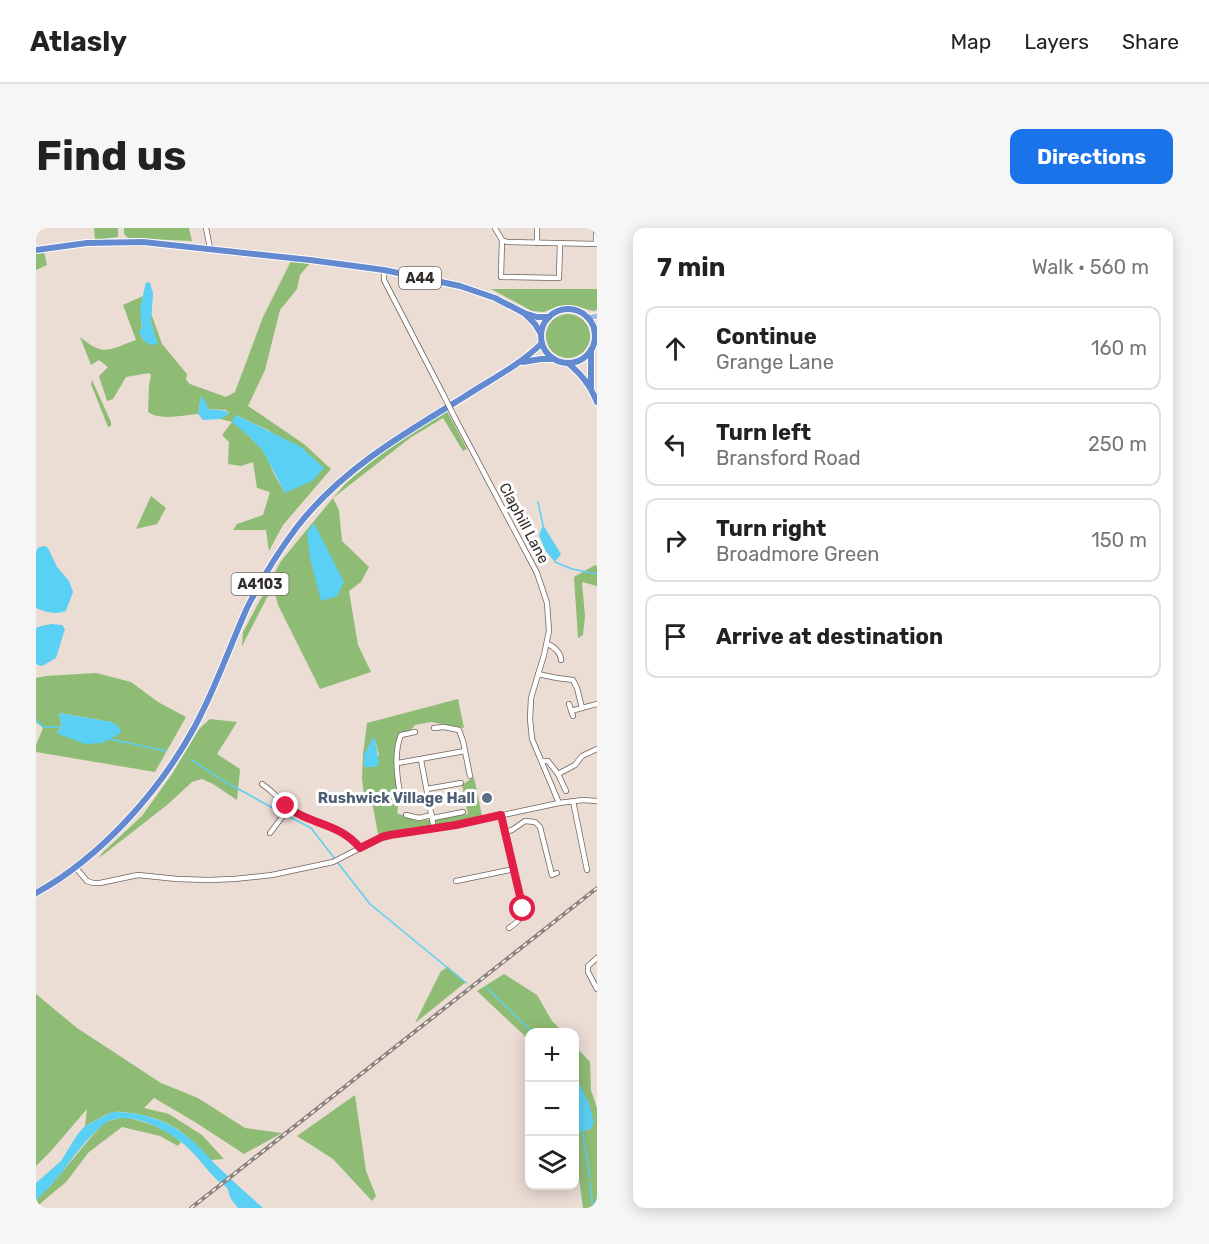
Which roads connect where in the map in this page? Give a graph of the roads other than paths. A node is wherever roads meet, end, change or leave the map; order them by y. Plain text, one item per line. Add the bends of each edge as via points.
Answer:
1 (206, 228) edge
2 (495, 228) edge
3 (537, 228) edge
4 (596, 228) edge
5 (502, 240) junction
6 (537, 243) junction
7 (558, 243) junction
8 (596, 244) edge
9 (210, 248) junction
10 (36, 250) edge
11 (384, 270) junction
12 (524, 313) junction
13 (597, 316) edge
14 (549, 317) junction
15 (587, 318) junction
16 (596, 330) edge
17 (541, 334) junction
18 (542, 343) junction
19 (591, 350) junction
20 (554, 359) junction
21 (568, 363) junction
22 (516, 364) junction
23 (591, 388) junction
24 (597, 402) edge
25 (547, 644) junction
26 (561, 660) dead end
27 (538, 674) junction
28 (569, 704) dead end
29 (597, 704) edge
30 (582, 708) junction
31 (434, 728) dead end
32 (415, 732) dead end
33 (597, 749) edge
34 (465, 751) junction
35 (421, 760) junction
36 (542, 761) junction
37 (398, 764) junction
38 (558, 774) junction
39 (470, 776) dead end
40 (461, 783) dead end
41 (262, 784) dead end
42 (427, 789) junction
43 (566, 791) dead end
44 (400, 793) dead end
45 (573, 801) junction
46 (597, 801) edge
47 (559, 803) junction
48 (289, 808) junction
49 (463, 812) dead end
50 (501, 815) junction
51 (406, 816) dead end
52 (432, 816) junction
53 (434, 829) junction
54 (505, 832) junction
55 (270, 833) dead end
56 (360, 848) junction
57 (76, 868) junction
58 (514, 869) junction
59 (587, 870) dead end
60 (557, 873) dead end
61 (456, 881) dead end
62 (36, 893) edge
63 (509, 928) dead end
64 (597, 958) edge
65 (597, 989) edge

1 - 9 street
2 - 5 street
3 - 6 street
4 - 8 street
5 - 6 street
5 - 7 street via 501,277 559,278
6 - 7 street
7 - 8 street
9 - 10 highway, A44 via 120,242
9 - 11 highway, A44
11 - 12 highway, A44 via 477,291
11 - 25 street, Claphill Lane, bridge via 384,280 537,573 547,603
12 - 14 highway, A44
12 - 17 highway, A44
13 - 15 main road
14 - 15 highway via 572,310
14 - 17 highway
15 - 16 highway
16 - 19 highway
17 - 18 highway
18 - 20 highway
18 - 22 highway, A4103
19 - 21 highway
19 - 23 highway
20 - 21 highway
20 - 22 highway, A4103
21 - 23 highway
22 - 57 highway, A4103 via 371,456 309,512 258,587 180,752 126,821
23 - 24 highway
25 - 26 street via 552,645
25 - 27 street, Claphill Lane
27 - 30 street via 573,680
27 - 36 street, Claphill Lane via 530,718 532,739
28 - 30 street via 572,713
29 - 30 street
31 - 34 street via 459,730
32 - 37 street via 401,735
33 - 38 street
34 - 35 street
34 - 39 street
35 - 37 street
35 - 42 street
36 - 38 street via 548,761
36 - 47 street, Claphill Lane
37 - 44 street
38 - 43 street
40 - 42 street
41 - 48 street
42 - 52 street
45 - 46 street
45 - 47 street
45 - 59 street
47 - 50 street
48 - 55 street
48 - 56 street via 342,832
49 - 52 street
50 - 53 street
50 - 54 street
51 - 52 street
52 - 53 street
53 - 56 street via 382,837
54 - 58 street
54 - 60 street via 525,821 535,822 540,827 552,875
56 - 57 street via 320,865 234,879 138,875 93,883
57 - 62 highway, A4103
58 - 61 street
58 - 63 street via 523,909 522,916
64 - 65 street via 588,966 588,972

